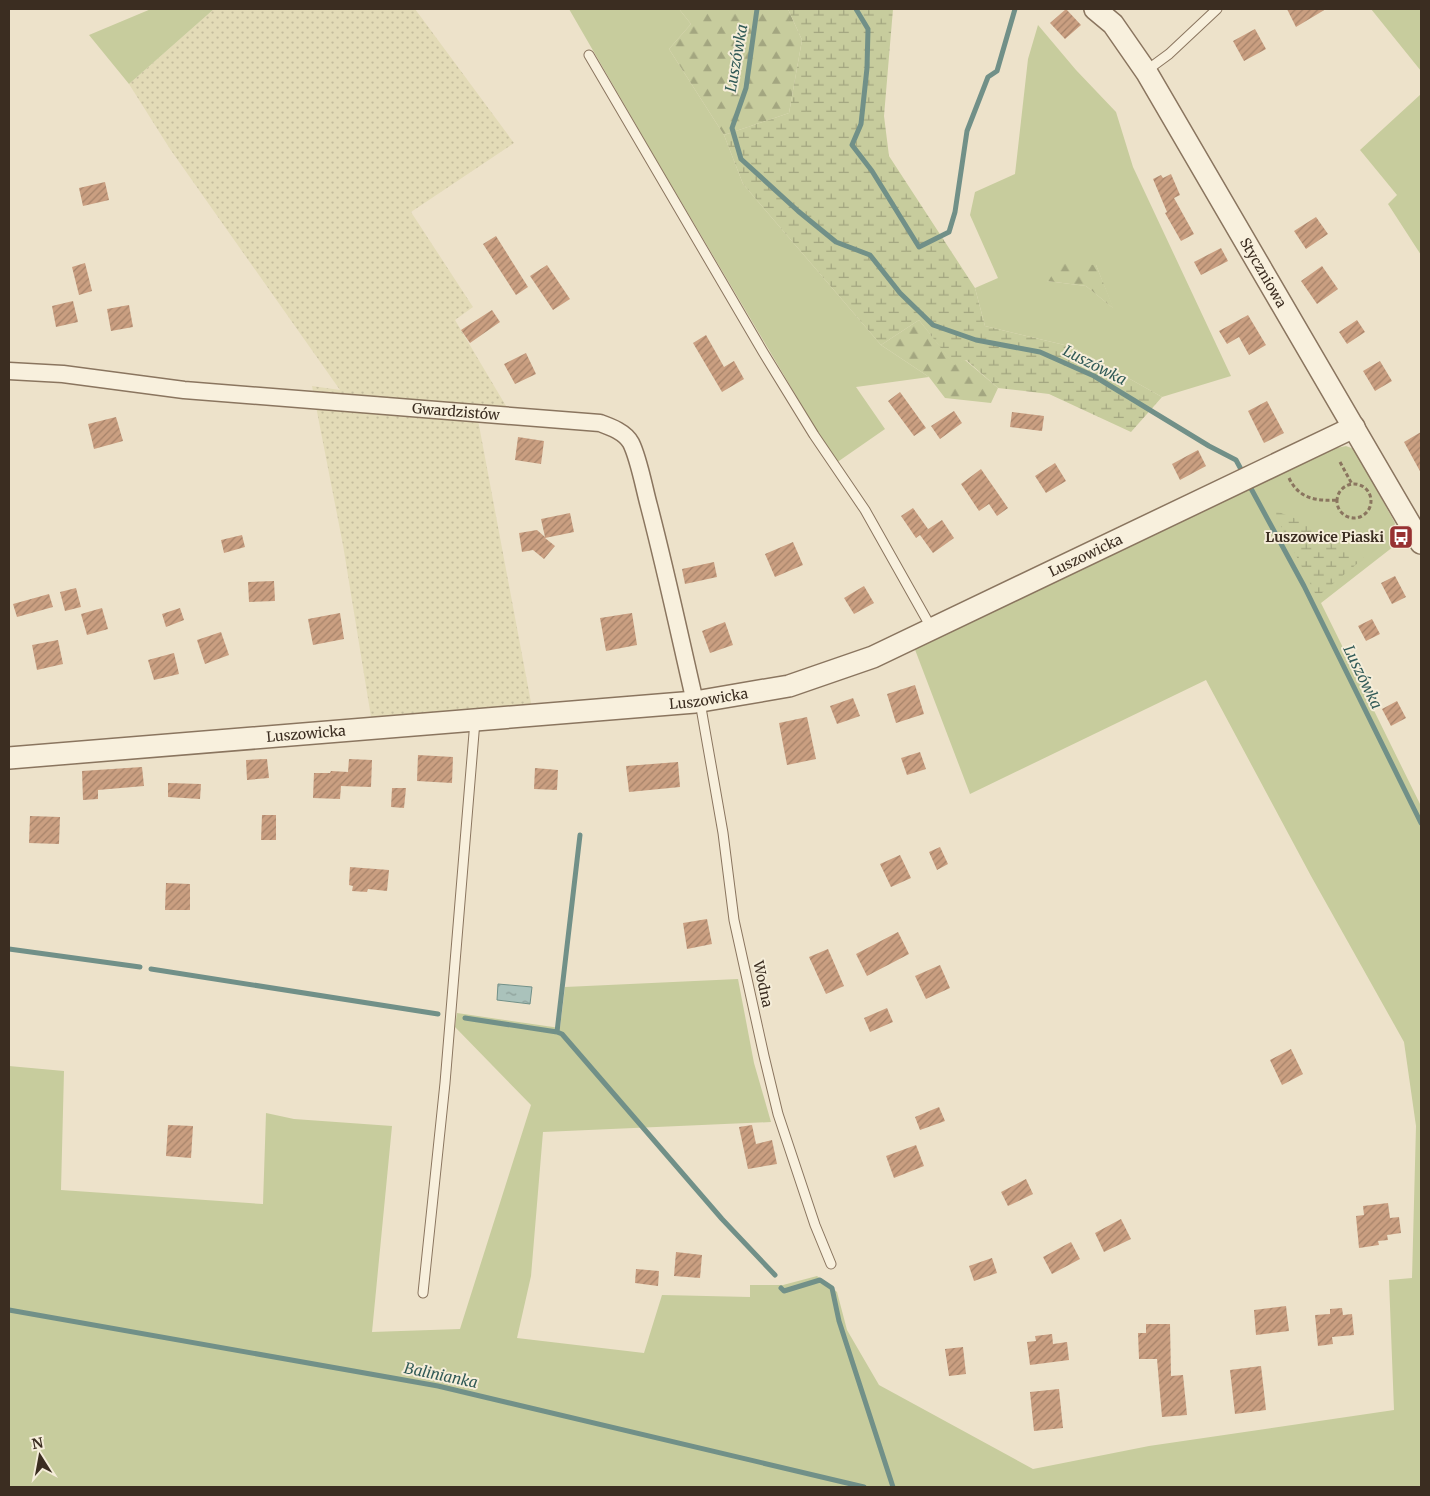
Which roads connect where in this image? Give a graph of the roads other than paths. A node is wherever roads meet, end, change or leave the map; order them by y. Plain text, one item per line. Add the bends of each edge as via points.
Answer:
1 (1095, 9) edge
2 (1217, 9) edge
3 (589, 55) dead end
4 (1147, 73) junction
5 (9, 371) edge
6 (1354, 427) junction
7 (1421, 543) edge
8 (932, 629) junction
9 (697, 702) junction
10 (475, 720) junction
11 (9, 758) edge
12 (831, 1264) dead end
13 (423, 1293) dead end

1 - 4 street, Styczniowa via 1113,24
2 - 4 lane
3 - 8 lane via 763,352 864,510
4 - 6 street, Styczniowa
5 - 9 street, Gwardzistów via 63,374 184,390 600,423 613,428 631,442 636,456
6 - 7 street, Styczniowa
6 - 8 street, Luszowicka
8 - 9 street, Luszowicka via 873,657 789,686
9 - 10 street, Luszowicka
9 - 12 lane, Wodna via 724,833 734,920 764,1056 778,1114
10 - 11 street, Luszowicka
10 - 13 lane via 445,1083

